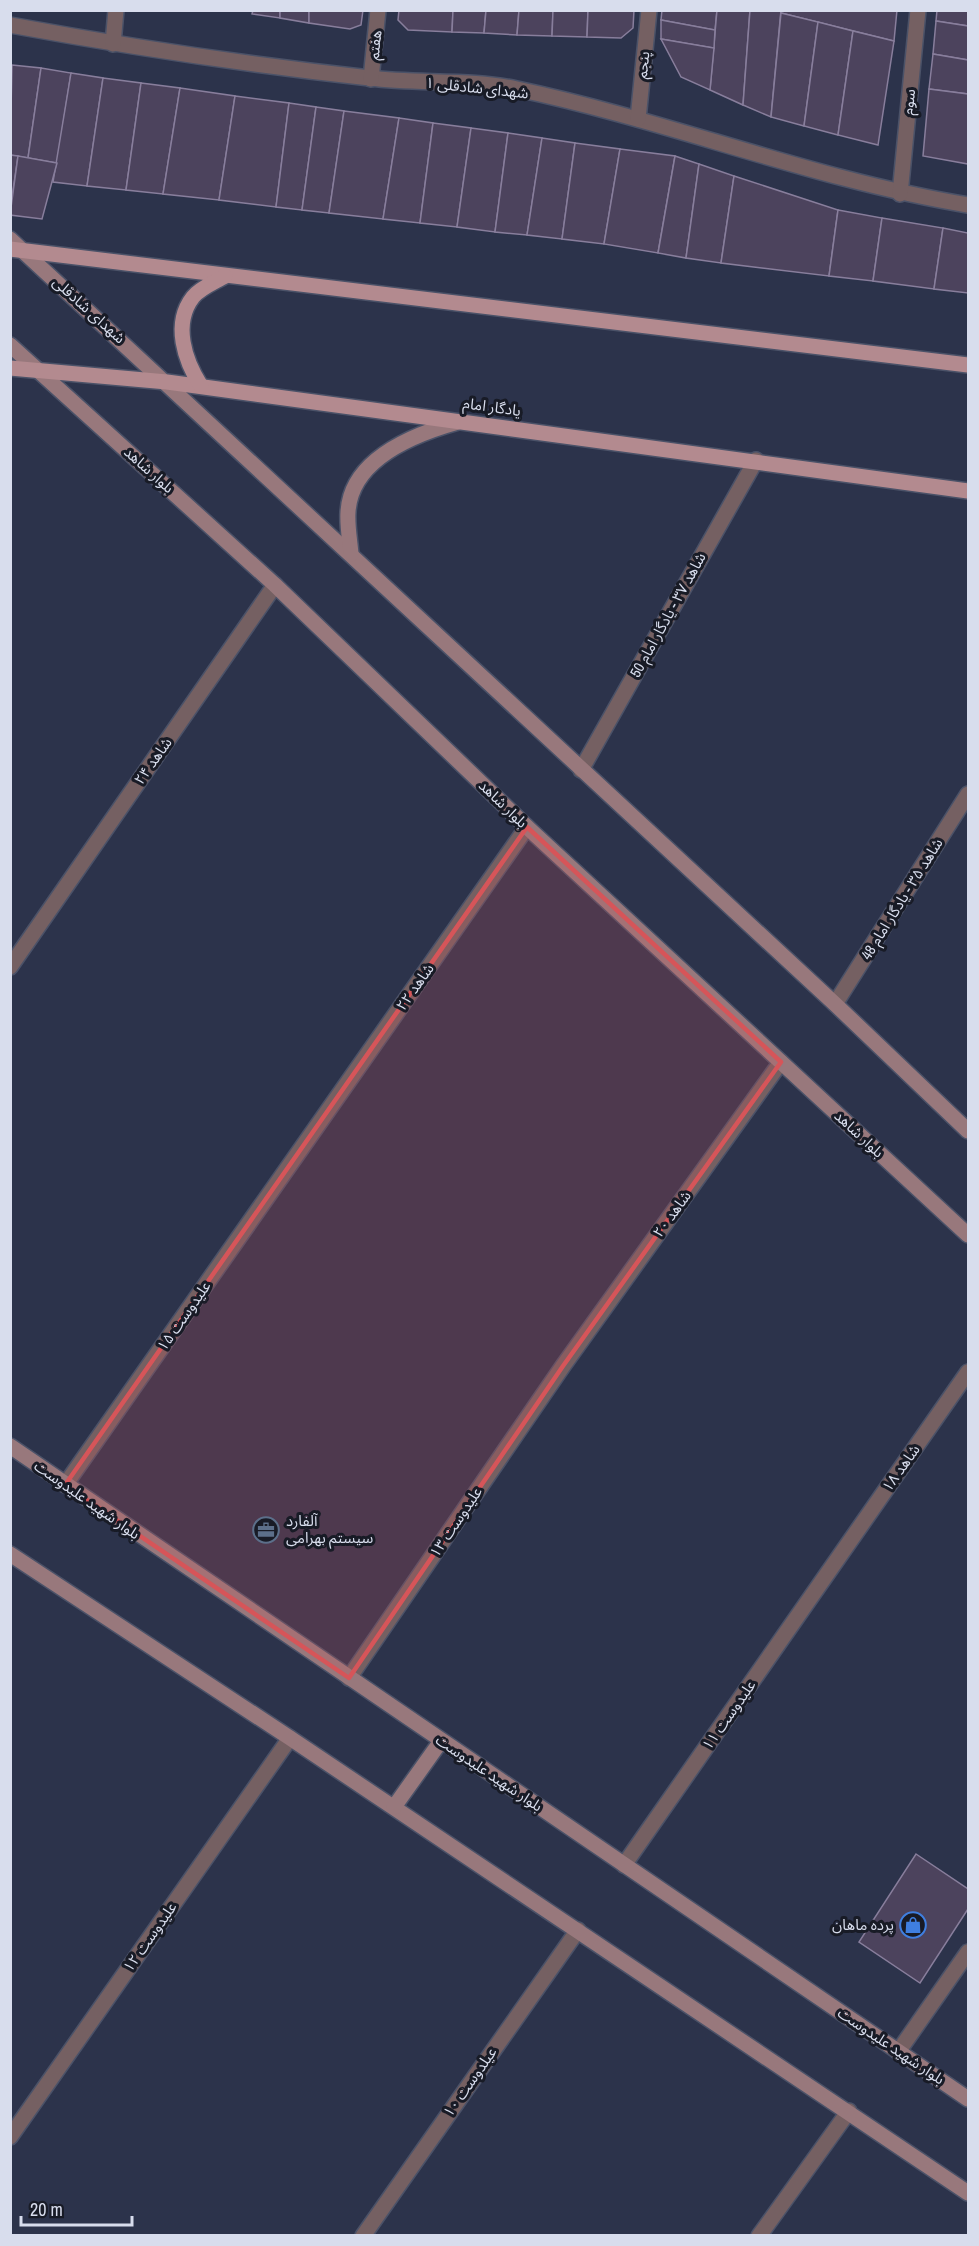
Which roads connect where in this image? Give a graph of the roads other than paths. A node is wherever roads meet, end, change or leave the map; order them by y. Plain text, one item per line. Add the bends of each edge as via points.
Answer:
1 (116, 10) edge
2 (378, 10) edge
3 (648, 10) edge
4 (918, 10) edge
5 (10, 25) edge
6 (113, 44) junction
7 (372, 79) junction
8 (638, 119) junction
9 (900, 194) junction
10 (969, 205) edge
11 (10, 238) edge
12 (17, 250) edge
13 (225, 276) junction
14 (10, 345) edge
15 (969, 365) edge
16 (10, 368) edge
17 (39, 370) junction
18 (167, 382) junction
19 (201, 386) junction
20 (460, 421) junction
21 (756, 460) junction
22 (969, 491) edge
23 (351, 554) junction
24 (275, 585) junction
25 (580, 770) junction
26 (969, 794) edge
27 (527, 827) junction
28 (10, 968) edge
29 (835, 1004) junction
30 (781, 1062) junction
31 (969, 1131) edge
32 (302, 1146) joint
33 (969, 1235) edge
34 (562, 1366) joint
35 (969, 1372) edge
36 (10, 1446) edge
37 (65, 1485) junction
38 (10, 1554) edge
39 (833, 1564) joint
40 (349, 1678) junction
41 (291, 1737) junction
42 (441, 1741) junction
43 (394, 1807) junction
44 (624, 1865) junction
45 (578, 1930) junction
46 (969, 1952) edge
47 (898, 2052) junction
48 (969, 2099) edge
49 (849, 2111) junction
50 (10, 2137) edge
51 (969, 2193) edge
52 (363, 2235) edge
53 (759, 2235) edge

1 - 6 street
2 - 7 street, هفتم
3 - 8 street, پنجم
4 - 9 street, سوم
5 - 6 street, شهدای شادقلی ۱
6 - 7 street, شهدای شادقلی ۱
7 - 8 street, شهدای شادقلی ۱ via 514,88
8 - 9 street, شهدای شادقلی ۱
9 - 10 street, شهدای شادقلی ۱
11 - 12 main road, شهدای شادقلی
12 - 13 main road
12 - 18 main road, شهدای شادقلی
13 - 15 main road
13 - 19 main road via 193,297 182,320 186,359
14 - 17 main road
16 - 17 main road, یادگار امام
17 - 18 main road, یادگار امام
17 - 24 main road, بلوار شاهد
18 - 19 main road, یادگار امام
18 - 23 main road
19 - 20 main road, یادگار امام
20 - 21 main road, یادگار امام
20 - 23 main road via 423,432 391,448 359,477 348,511
21 - 22 main road, یادگار امام
21 - 25 street, شاهد ۳۷ - یادگار امام 50
23 - 25 main road
24 - 27 main road, بلوار شاهد
24 - 28 street, شاهد ۲۴
25 - 29 main road
26 - 29 street, شاهد ۳۵ - یادگار امام 48
27 - 30 main road, بلوار شاهد
27 - 32 street, شاهد ۲۲
29 - 31 main road
30 - 33 main road, بلوار شاهد
30 - 34 street, شاهد ۲۰
32 - 37 street, علیدوست ۱۵
34 - 40 street, علیدوست ۱۳
35 - 39 street, شاهد ۱۸
36 - 37 main road, بلوار شهید علیدوست
37 - 40 main road, بلوار شهید علیدوست
38 - 41 main road
39 - 44 street, علیدوست ۱۱
40 - 42 main road, بلوار شهید علیدوست
41 - 43 main road
41 - 50 street, علیدوست ۱۲
42 - 43 main road
42 - 44 main road, بلوار شهید علیدوست
43 - 45 main road
44 - 47 main road, بلوار شهید علیدوست
45 - 49 main road
45 - 52 street, عیلدوست ۱۰
46 - 47 street
47 - 48 main road, بلوار شهید علیدوست
49 - 51 main road
49 - 53 street

